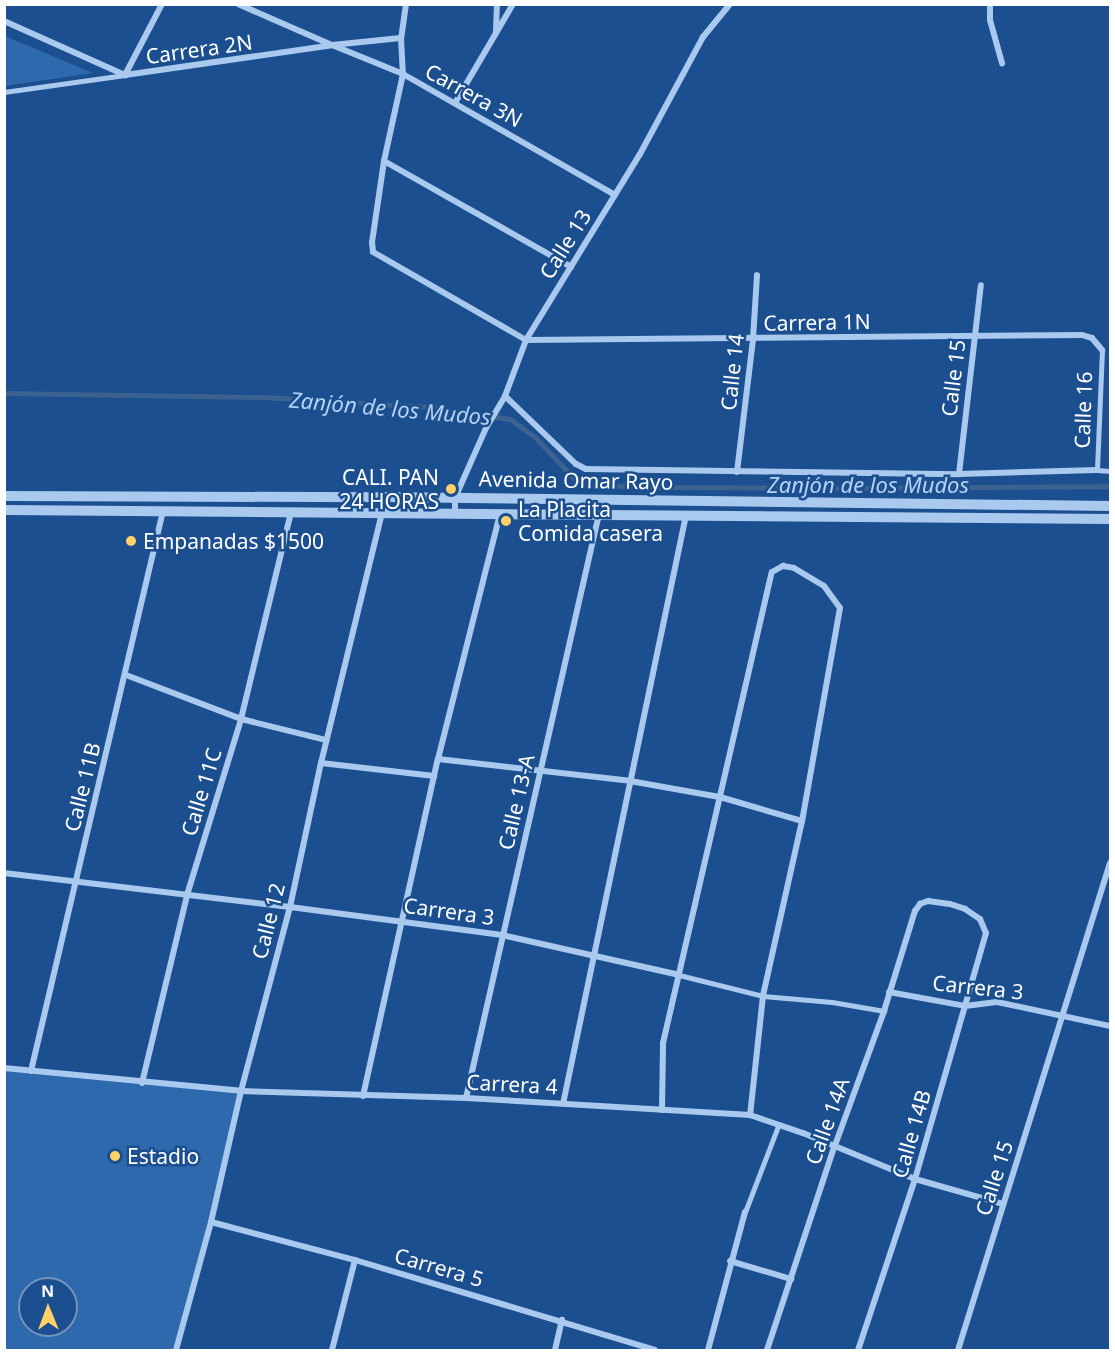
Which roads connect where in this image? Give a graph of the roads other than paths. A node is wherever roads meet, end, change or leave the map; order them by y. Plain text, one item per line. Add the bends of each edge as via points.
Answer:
1 (162, 4) edge
2 (238, 4) edge
3 (406, 4) edge
4 (497, 4) edge
5 (513, 4) edge
6 (730, 4) edge
7 (990, 4) edge
8 (4, 21) edge
9 (496, 34) junction
10 (401, 38) junction
11 (332, 45) junction
12 (1002, 63) dead end
13 (403, 74) junction
14 (125, 75) junction
15 (4, 92) edge
16 (455, 103) junction
17 (384, 161) junction
18 (615, 195) junction
19 (571, 267) junction
20 (757, 275) dead end
21 (981, 285) dead end
22 (975, 335) junction
23 (753, 339) junction
24 (526, 340) junction
25 (1102, 350) joint
26 (505, 396) junction
27 (1097, 470) junction
28 (1110, 471) edge
29 (737, 472) junction
30 (959, 474) junction
31 (4, 496) edge
32 (382, 497) junction
33 (455, 498) junction
34 (1110, 506) edge
35 (4, 510) edge
36 (164, 511) junction
37 (291, 512) junction
38 (382, 512) junction
39 (455, 513) junction
40 (500, 513) junction
41 (600, 514) junction
42 (686, 515) junction
43 (1110, 519) edge
44 (126, 675) junction
45 (241, 719) junction
46 (326, 740) junction
47 (438, 759) junction
48 (321, 763) junction
49 (540, 770) junction
50 (434, 776) junction
51 (630, 781) junction
52 (720, 797) junction
53 (802, 821) junction
54 (1110, 863) edge
55 (4, 873) edge
56 (76, 882) junction
57 (187, 895) junction
58 (290, 907) junction
59 (402, 921) junction
60 (985, 924) joint
61 (502, 935) junction
62 (593, 956) junction
63 (679, 975) junction
64 (889, 993) junction
65 (763, 996) junction
66 (964, 1006) junction
67 (884, 1011) junction
68 (1063, 1016) junction
69 (1110, 1026) edge
70 (4, 1068) edge
71 (31, 1071) junction
72 (142, 1083) junction
73 (241, 1091) junction
74 (363, 1096) junction
75 (466, 1098) junction
76 (563, 1104) junction
77 (662, 1110) junction
78 (750, 1115) junction
79 (778, 1126) junction
80 (834, 1148) junction
81 (915, 1179) junction
82 (1003, 1204) junction
83 (745, 1212) joint
84 (211, 1222) junction
85 (355, 1260) junction
86 (730, 1261) junction
87 (791, 1279) junction
88 (562, 1320) junction
89 (176, 1350) edge
90 (332, 1350) edge
91 (555, 1350) edge
92 (650, 1350) edge
93 (708, 1350) edge
94 (767, 1350) edge
95 (858, 1350) edge
96 (958, 1350) edge

1 - 14 street
2 - 11 street
3 - 10 street, Carrera 3N
4 - 9 street
5 - 9 street
6 - 18 street, Calle 13 via 703,37
7 - 12 street via 990,20
8 - 14 street, Carrera 2N
9 - 16 street
10 - 11 street
10 - 13 street, Carrera 3N
11 - 13 street
11 - 14 street, Carrera 2N
13 - 16 street, Carrera 3N
13 - 17 street
14 - 15 street
16 - 18 street, Carrera 3N
17 - 19 street
17 - 24 street via 373,252
18 - 19 street, Calle 13
19 - 24 street, Calle 13
20 - 23 street, Calle 14
21 - 22 street, Calle 15
22 - 23 street, Carrera 1N
22 - 25 street, Carrera 1N via 1082,335 1092,338
22 - 30 street, Calle 15
23 - 24 street, Carrera 1N
23 - 29 street, Calle 14
24 - 26 street, Calle 13
25 - 27 street, Calle 16
26 - 29 street via 586,469
26 - 33 street, Calle 13
27 - 28 street
27 - 30 street
29 - 30 street
31 - 32 street, Avenida Omar Rayo
32 - 33 street, Avenida Omar Rayo
32 - 38 street, Calle 12
33 - 34 street, Avenida Omar Rayo
33 - 39 street, Calle 13
35 - 36 street, Avenida Omar Rayo
36 - 37 street, Avenida Omar Rayo
36 - 44 street, Calle 11B
37 - 38 street, Avenida Omar Rayo
37 - 45 street, Calle 11C
38 - 39 street, Avenida Omar Rayo
38 - 46 street, Calle 12
39 - 40 street, Avenida Omar Rayo
40 - 41 street, Avenida Omar Rayo
40 - 47 street
41 - 42 street, Avenida Omar Rayo
41 - 49 street, Calle 13-A
42 - 43 street, Avenida Omar Rayo
42 - 51 street
44 - 45 street
44 - 56 street, Calle 11B
45 - 46 street
45 - 57 street, Calle 11C
46 - 48 street, Calle 12
47 - 49 street
47 - 50 street
48 - 50 street
48 - 58 street, Calle 12
49 - 51 street
49 - 61 street, Calle 13-A
50 - 59 street
51 - 52 street
51 - 62 street
52 - 53 street
52 - 53 street via 772,572 783,566 794,568 824,586 840,608
52 - 63 street
53 - 65 street
54 - 68 street, Calle 15
55 - 56 street, Carrera 3
56 - 57 street, Carrera 3
56 - 71 street, Calle 11B
57 - 58 street, Carrera 3
57 - 72 street, Calle 11C
58 - 59 street, Carrera 3
58 - 73 street, Calle 12
59 - 61 street, Carrera 3
59 - 74 street
60 - 64 street, Calle 14A via 965,909 950,904 920,904
60 - 66 street, Calle 14B via 986,933
61 - 62 street, Carrera 3
61 - 75 street, Calle 13-A
62 - 63 street, Carrera 3
62 - 76 street
63 - 65 street, Carrera 3
63 - 77 street via 663,1043
64 - 66 street, Carrera 3
64 - 67 street, Calle 14A
65 - 67 street, Carrera 3
65 - 78 street
66 - 68 street, Carrera 3 via 997,1002
66 - 81 street, Calle 14B
67 - 80 street, Calle 14A
68 - 69 street, Carrera 3
68 - 82 street, Calle 15
70 - 71 street, Carrera 4
71 - 72 street, Carrera 4
72 - 73 street, Carrera 4
73 - 74 street, Carrera 4
73 - 84 street, Calle 12
74 - 75 street, Carrera 4
75 - 76 street, Carrera 4
76 - 77 street, Carrera 4
77 - 78 street, Carrera 4
78 - 79 street, Carrera 4
79 - 80 street, Carrera 4
79 - 83 street
80 - 81 street, Carrera 4
80 - 87 street, Calle 14A
81 - 82 street, Carrera 4
81 - 95 street, Calle 14B
82 - 96 street, Calle 15
83 - 86 street
84 - 85 street, Carrera 5
84 - 89 street, Calle 12
85 - 88 street, Carrera 5
85 - 90 street
86 - 87 street
86 - 93 street
87 - 94 street, Calle 14A
88 - 91 street
88 - 92 street, Carrera 5

